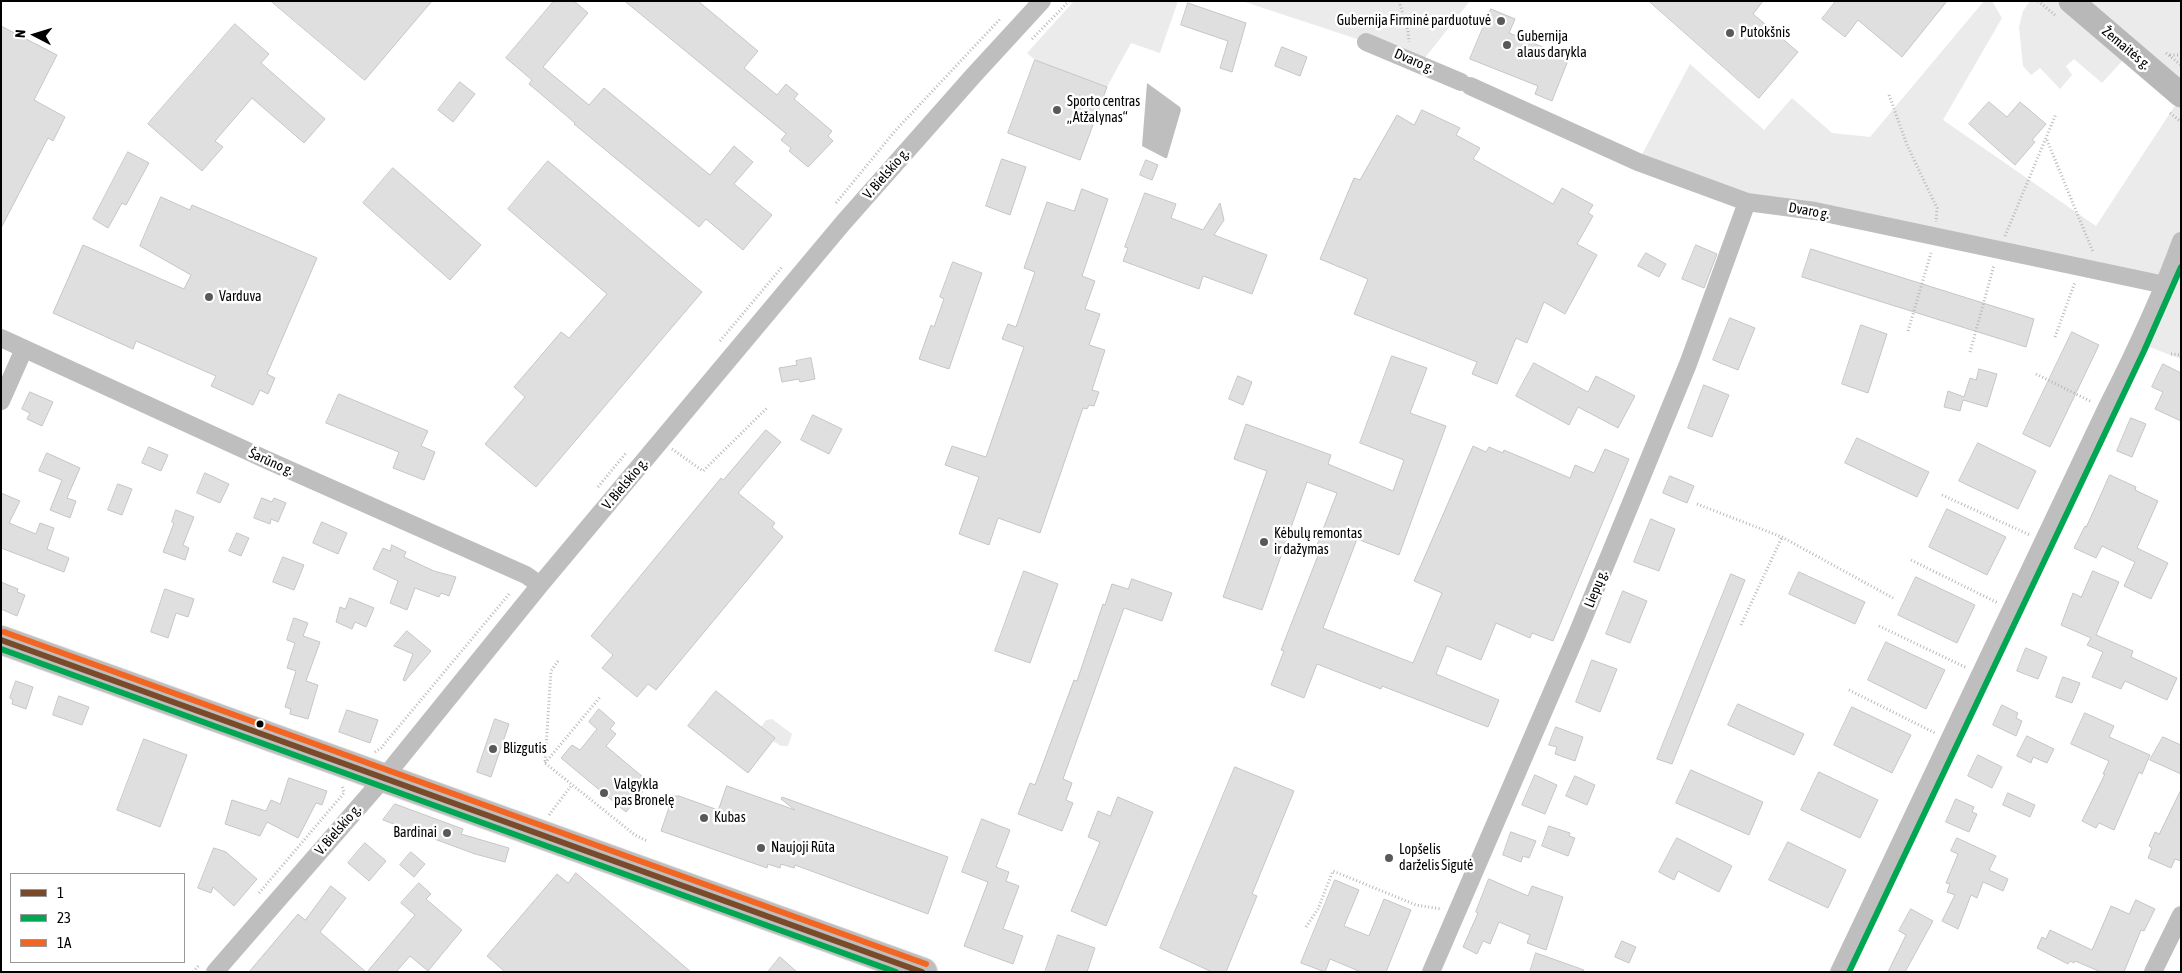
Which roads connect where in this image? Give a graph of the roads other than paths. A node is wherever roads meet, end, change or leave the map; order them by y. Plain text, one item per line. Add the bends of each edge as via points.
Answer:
1 (1042, 1) edge
2 (2071, 1) edge
3 (1366, 42) dead end
4 (2181, 95) edge
5 (1747, 202) junction
6 (2181, 241) edge
7 (2164, 286) junction
8 (1, 338) edge
9 (24, 349) junction
10 (1, 401) edge
11 (540, 585) junction
12 (1, 640) edge
13 (383, 779) junction
14 (2181, 916) edge
15 (209, 966) edge
16 (923, 972) edge
17 (1431, 972) edge
18 (1839, 972) edge
19 (2153, 972) edge

1 - 11 street, V. Bielskio g. via 843,224
2 - 4 main road, Žemaitės g.
3 - 5 street, Dvaro g. via 1638,162
5 - 7 street, Dvaro g. via 1815,211
5 - 17 street, Liepų g. via 1688,364 1634,498
6 - 7 street
7 - 18 street
8 - 9 street, Šarūno g.
9 - 10 street
9 - 11 street, Šarūno g. via 526,575
11 - 13 street, V. Bielskio g.
12 - 13 main road
13 - 15 street, V. Bielskio g.
13 - 16 main road
14 - 19 street

